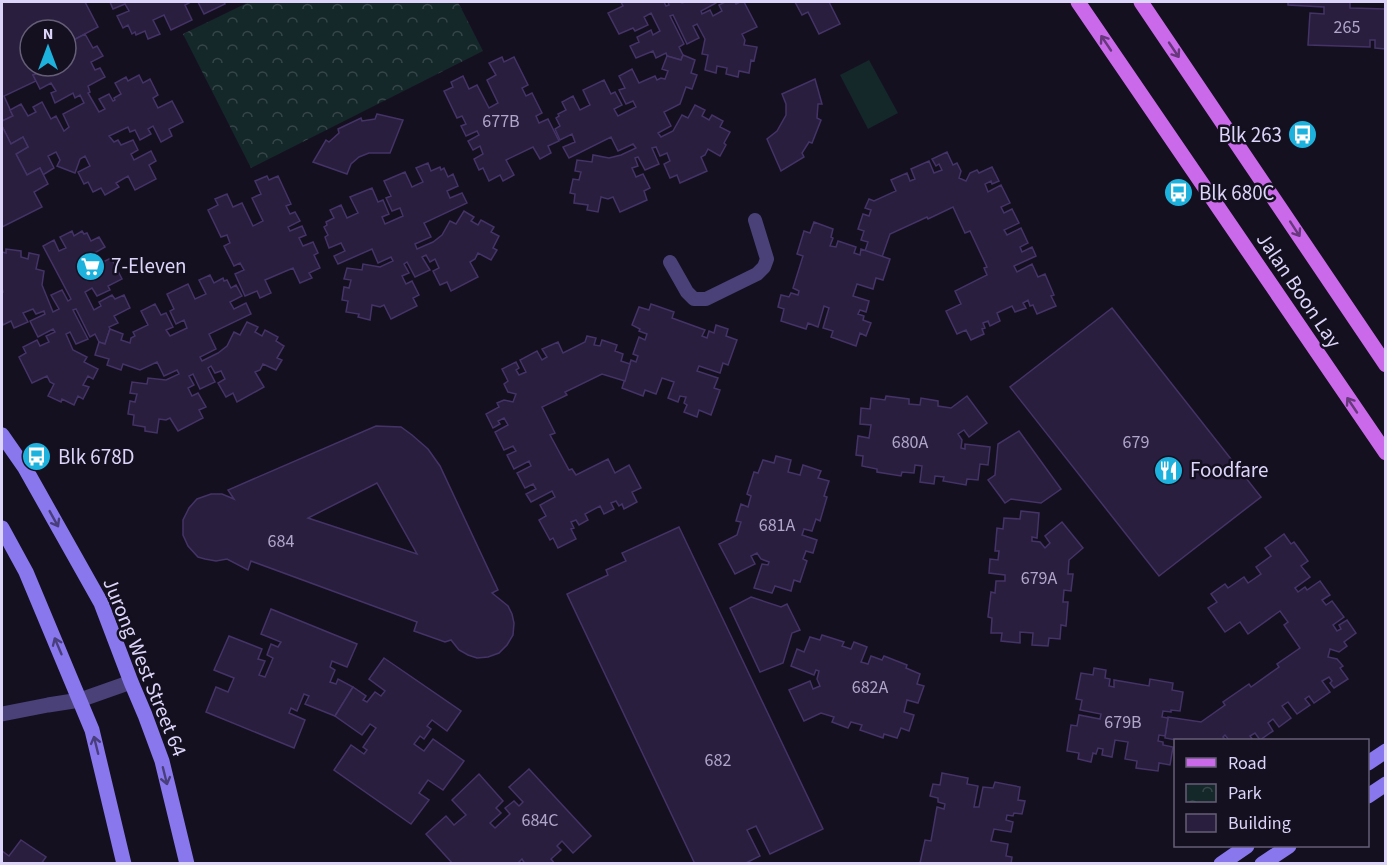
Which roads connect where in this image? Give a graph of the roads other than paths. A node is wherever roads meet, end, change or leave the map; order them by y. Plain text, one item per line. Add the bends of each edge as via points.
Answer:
1 (1078, 2) edge
2 (1142, 2) edge
3 (755, 219) dead end
4 (670, 262) dead end
5 (1386, 365) edge
6 (2, 435) edge
7 (1386, 453) edge
8 (2, 528) edge
9 (131, 682) junction
10 (80, 700) junction
11 (2, 714) edge
12 (1386, 751) edge
13 (1369, 762) edge
14 (1386, 784) edge
15 (1369, 795) edge
16 (1246, 847) edge
17 (1288, 847) edge
18 (124, 864) edge
19 (187, 864) edge
20 (1221, 864) edge
21 (1262, 864) edge

7 -> 1 main road, Jalan Boon Lay
2 -> 5 main road, Jalan Boon Lay
3 - 4 lane via 767,259 757,274 706,299 694,299
6 -> 9 street, Jurong West Street 64 via 25,468 101,603
10 -> 8 street via 26,572
9 - 10 street
9 -> 19 street, Jurong West Street 64 via 162,761
10 - 11 street
18 -> 10 street via 92,730
12 - 13 street
14 - 15 street
16 - 20 street
17 - 21 street

